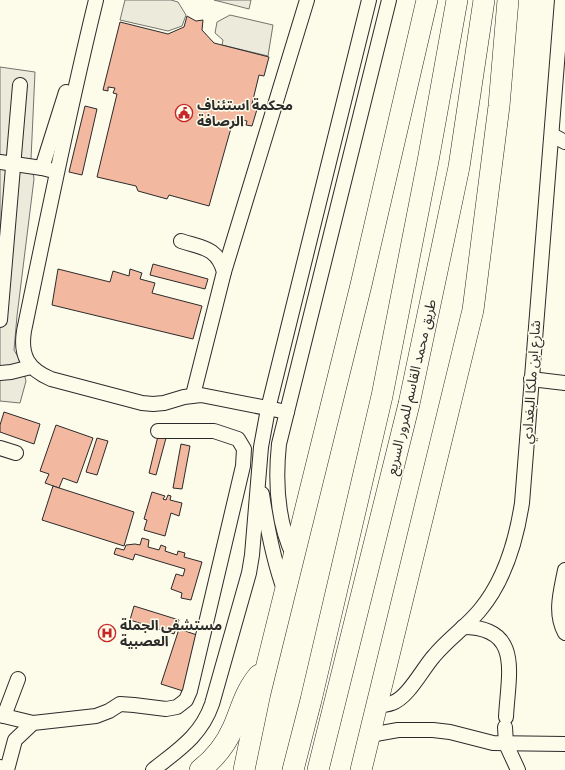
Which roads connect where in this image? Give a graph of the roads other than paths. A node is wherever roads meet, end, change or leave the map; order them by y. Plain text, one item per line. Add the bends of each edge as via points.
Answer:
1 (96, 0) edge
2 (307, 0) edge
3 (369, 0) edge
4 (389, 0) edge
5 (427, 0) edge
6 (457, 0) edge
7 (484, 0) edge
8 (508, 0) edge
9 (562, 0) edge
10 (80, 66) junction
11 (20, 85) dead end
12 (552, 135) junction
13 (565, 142) edge
14 (7, 163) edge
15 (42, 168) junction
16 (56, 172) junction
17 (181, 241) dead end
18 (224, 272) junction
19 (2, 279) edge
20 (0, 320) edge
21 (31, 366) junction
22 (0, 372) edge
23 (531, 379) junction
24 (565, 383) edge
25 (193, 395) junction
26 (268, 409) junction
27 (287, 412) junction
28 (158, 431) dead end
29 (0, 448) edge
30 (16, 453) dead end
31 (259, 468) junction
32 (294, 557) junction
33 (565, 570) edge
34 (285, 592) junction
35 (462, 627) junction
36 (565, 633) edge
37 (267, 665) junction
38 (18, 679) dead end
39 (377, 705) junction
40 (2, 715) edge
41 (32, 723) junction
42 (370, 734) junction
43 (506, 744) junction
44 (565, 744) edge
45 (363, 768) edge
46 (0, 769) edge
47 (6, 770) edge
48 (153, 770) edge
49 (200, 770) edge
50 (244, 770) edge
51 (293, 770) edge
52 (318, 770) edge
53 (518, 770) edge

1 - 10 street
2 - 18 street
3 - 26 street
4 - 27 street
5 - 32 highway
6 - 51 highway, طريق محمد القاسم للمرور السريع via 382,396
7 - 52 highway, طريق محمد القاسم للمرور السريع via 459,167 409,404
8 - 39 highway via 499,106 473,310
9 - 12 street, شارع ابن ملكا البغدادي
10 - 15 street via 70,79
10 - 16 street
11 - 14 street
12 - 13 street
12 - 23 street, شارع ابن ملكا البغدادي
14 - 15 street
14 - 19 street
15 - 16 street
16 - 21 street via 22,342
17 - 18 street via 212,251 221,262
18 - 25 street
19 - 20 street
21 - 22 street via 11,372
21 - 25 street via 51,379 142,403 164,403
23 - 24 street
23 - 35 street, شارع ابن ملكا البغدادي via 518,529 504,571 493,592 480,611
25 - 26 street
26 - 27 street
26 - 31 street
27 - 32 street via 279,444 277,473 284,532
28 - 41 street via 214,432 238,438 244,449 243,466 190,691 186,700 177,707 166,709 120,704 96,716
29 - 30 street
31 - 34 street via 272,552
31 - 48 street via 249,573 209,712 192,738
32 - 34 highway
33 - 36 street via 558,611
34 - 37 highway
35 - 39 street, شارع ابن ملكا البغدادي via 432,658 402,697 392,703
35 - 43 street via 478,627 490,631 506,648 509,666
37 - 49 highway via 249,688 227,740
37 - 50 highway
38 - 40 street
39 - 42 highway
40 - 41 street
41 - 47 street via 15,740
42 - 43 street via 398,730 433,730
42 - 45 highway
43 - 44 street
43 - 53 street
46 - 47 main road

